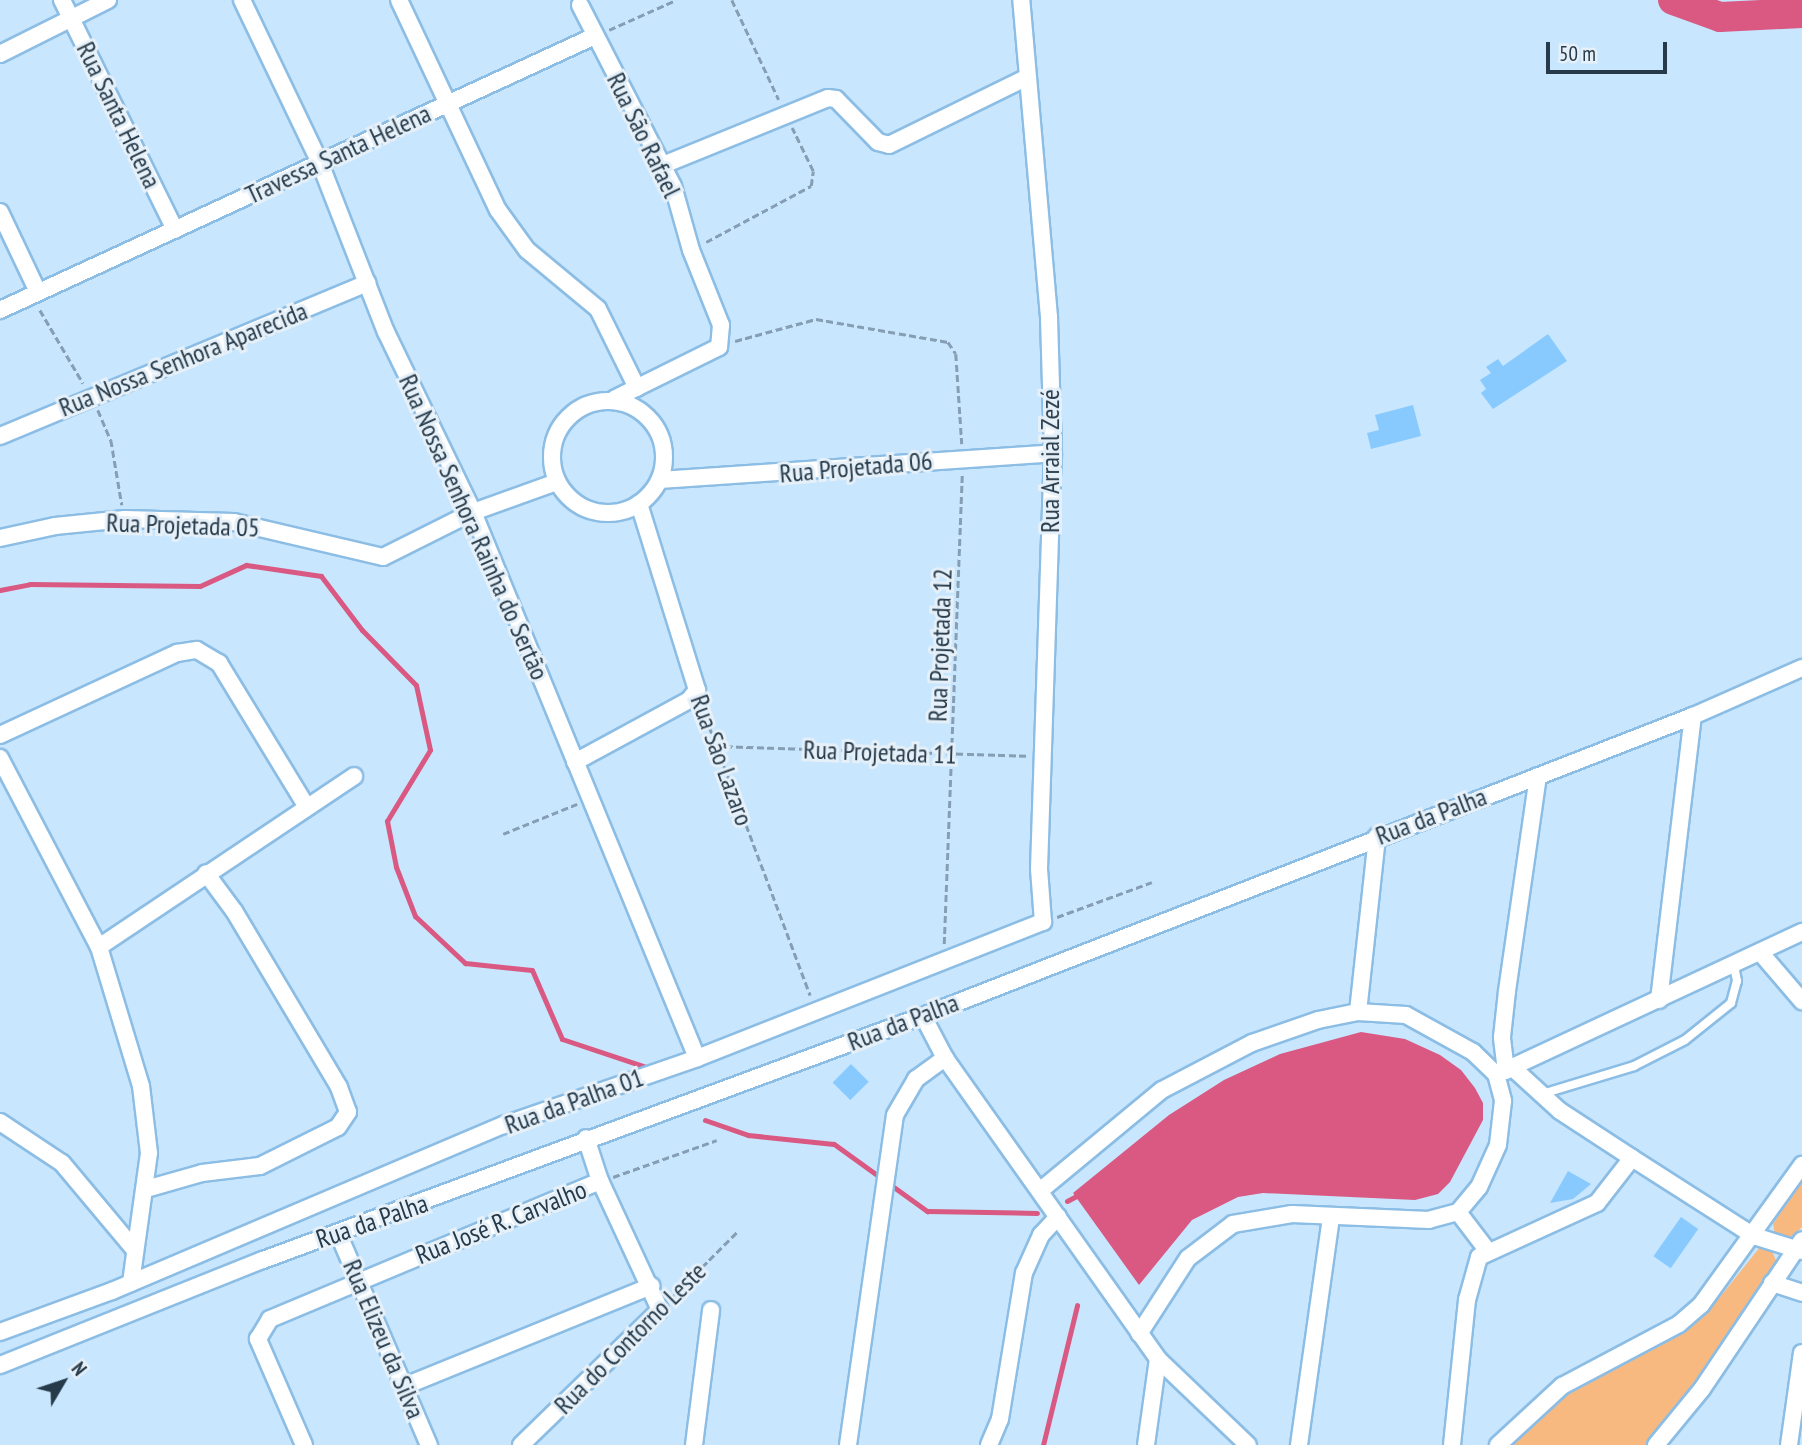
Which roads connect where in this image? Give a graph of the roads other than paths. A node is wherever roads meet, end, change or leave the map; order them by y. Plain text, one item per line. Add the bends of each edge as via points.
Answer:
1 (62, 0) edge
2 (108, 0) edge
3 (242, 0) edge
4 (399, 0) edge
5 (1021, 0) edge
6 (580, 5) dead end
7 (70, 18) junction
8 (595, 36) junction
9 (0, 54) edge
10 (1026, 78) junction
11 (448, 103) junction
12 (320, 163) junction
13 (663, 165) junction
14 (0, 212) edge
15 (175, 230) junction
16 (368, 283) junction
17 (38, 292) junction
18 (0, 310) edge
19 (636, 388) junction
20 (614, 399) junction
21 (0, 436) edge
22 (1053, 453) junction
23 (660, 480) junction
24 (557, 482) junction
25 (639, 505) junction
26 (473, 512) junction
27 (0, 538) edge
28 (1802, 668) edge
29 (1693, 716) junction
30 (0, 735) edge
31 (0, 758) edge
32 (575, 762) junction
33 (354, 776) dead end
34 (1538, 776) junction
35 (307, 807) junction
36 (1377, 836) junction
37 (206, 873) junction
38 (1043, 922) joint
39 (1802, 932) edge
40 (99, 947) junction
41 (1760, 953) junction
42 (1734, 965) junction
43 (1660, 1000) junction
44 (1802, 1001) edge
45 (1358, 1012) junction
46 (923, 1016) junction
47 (697, 1058) junction
48 (945, 1058) junction
49 (1505, 1071) junction
50 (1540, 1095) junction
51 (0, 1122) edge
52 (586, 1138) junction
53 (1632, 1158) junction
54 (1802, 1165) edge
55 (600, 1181) junction
56 (146, 1189) junction
57 (1041, 1190) junction
58 (1458, 1212) junction
59 (1331, 1216) junction
60 (1058, 1217) junction
61 (338, 1233) junction
62 (1754, 1236) junction
63 (1800, 1247) edge
64 (134, 1249) junction
65 (1487, 1250) junction
66 (361, 1280) junction
67 (131, 1283) junction
68 (1772, 1283) junction
69 (650, 1286) junction
70 (1802, 1293) edge
71 (711, 1310) dead end
72 (0, 1332) edge
73 (1139, 1334) junction
74 (1802, 1353) edge
75 (1158, 1359) junction
76 (0, 1365) edge
77 (405, 1386) junction
78 (1144, 1443) edge
79 (303, 1445) edge
80 (429, 1445) edge
81 (521, 1445) edge
82 (694, 1445) edge
83 (848, 1445) edge
84 (989, 1445) edge
85 (1248, 1445) edge
86 (1299, 1445) edge
87 (1452, 1445) edge
88 (1498, 1445) edge
89 (1656, 1445) edge
90 (1788, 1445) edge

1 - 7 street, Rua Santa Helena
2 - 7 street
3 - 12 street, Rua Nossa Senhora Rainha do Sertão
4 - 11 street
5 - 10 street, Rua Arraial Zezé
6 - 8 street, Rua São Rafael
7 - 9 street
7 - 15 street, Rua Santa Helena
8 - 11 street, Travessa Santa Helena
8 - 13 street, Rua São Rafael
10 - 13 street via 889,145 874,138 832,98 785,112
10 - 22 street, Rua Arraial Zezé via 1049,317
11 - 12 street, Travessa Santa Helena
11 - 19 street via 498,210 527,250 598,309
12 - 15 street, Travessa Santa Helena
12 - 16 street, Rua Nossa Senhora Rainha do Sertão
13 - 19 street, Rua São Rafael via 691,250 719,312 719,347
14 - 17 street
15 - 17 street, Travessa Santa Helena
16 - 21 street, Rua Nossa Senhora Aparecida
16 - 26 street, Rua Nossa Senhora Rainha do Sertão
17 - 18 street, Travessa Santa Helena
19 - 20 street
20 - 23 street via 642,411 661,436 665,458
20 - 24 street via 588,404 564,421 552,451
22 - 23 street, Rua Projetada 06
22 - 38 street, Rua Arraial Zezé via 1039,869
23 - 25 street
24 - 25 street via 586,509 605,513
24 - 26 street, Rua Projetada 05
25 - 32 street, Rua São Lazaro via 697,690 689,700
26 - 27 street, Rua Projetada 05 via 383,557 234,522 125,519 55,526
26 - 32 street, Rua Nossa Senhora Rainha do Sertão
28 - 29 street, Rua da Palha
29 - 34 street, Rua da Palha
29 - 43 street
30 - 35 street via 177,653 198,650 219,663
31 - 40 street
32 - 47 street, Rua Nossa Senhora Rainha do Sertão
33 - 35 street
34 - 36 street, Rua da Palha
34 - 49 street via 1507,991 1502,1037
35 - 37 street
36 - 45 street
36 - 46 street, Rua da Palha
37 - 40 street
37 - 56 street via 234,911 349,1104 348,1112 338,1127 260,1166 202,1173
38 - 47 street, Rua da Palha 01
39 - 41 street
40 - 56 street via 141,1086 149,1153
41 - 42 street
41 - 44 street
42 - 43 street
42 - 50 lane via 1737,981 1731,1003 1685,1040 1634,1066
43 - 49 street
45 - 49 street via 1406,1015
45 - 57 street via 1318,1020 1210,1063 1162,1090
46 - 48 street
46 - 52 street, Rua da Palha
47 - 67 street, Rua da Palha 01 via 504,1125
48 - 57 street
48 - 83 street via 916,1079 895,1115
49 - 50 street
49 - 58 street via 1498,1145 1479,1187
50 - 53 street
51 - 64 street via 62,1163
52 - 55 street
52 - 61 street, Rua da Palha
53 - 62 street
53 - 65 street via 1597,1203
54 - 62 street
55 - 66 street, Rua José R. Carvalho
55 - 69 street
56 - 64 street
57 - 60 street
58 - 59 street via 1429,1220
58 - 65 street
59 - 73 street via 1256,1216 1218,1231 1188,1258
59 - 86 street
60 - 73 street
60 - 84 street via 1041,1235 1024,1273 1000,1419
61 - 66 street, Rua Elizeu da Silva
61 - 76 street, Rua da Palha
62 - 63 street
62 - 88 street via 1717,1289 1679,1324 1562,1386
63 - 68 street
64 - 67 street
65 - 87 street via 1476,1264 1467,1300
66 - 77 street, Rua Elizeu da Silva
66 - 79 street, Rua José R. Carvalho via 262,1326 258,1339
67 - 72 street, Rua da Palha 01
68 - 70 street
68 - 89 street via 1702,1389
69 - 77 street
69 - 81 street, Rua do Contorno Leste via 660,1310
71 - 82 street
73 - 75 street
74 - 90 street
75 - 78 street
75 - 85 street
77 - 80 street, Rua Elizeu da Silva

